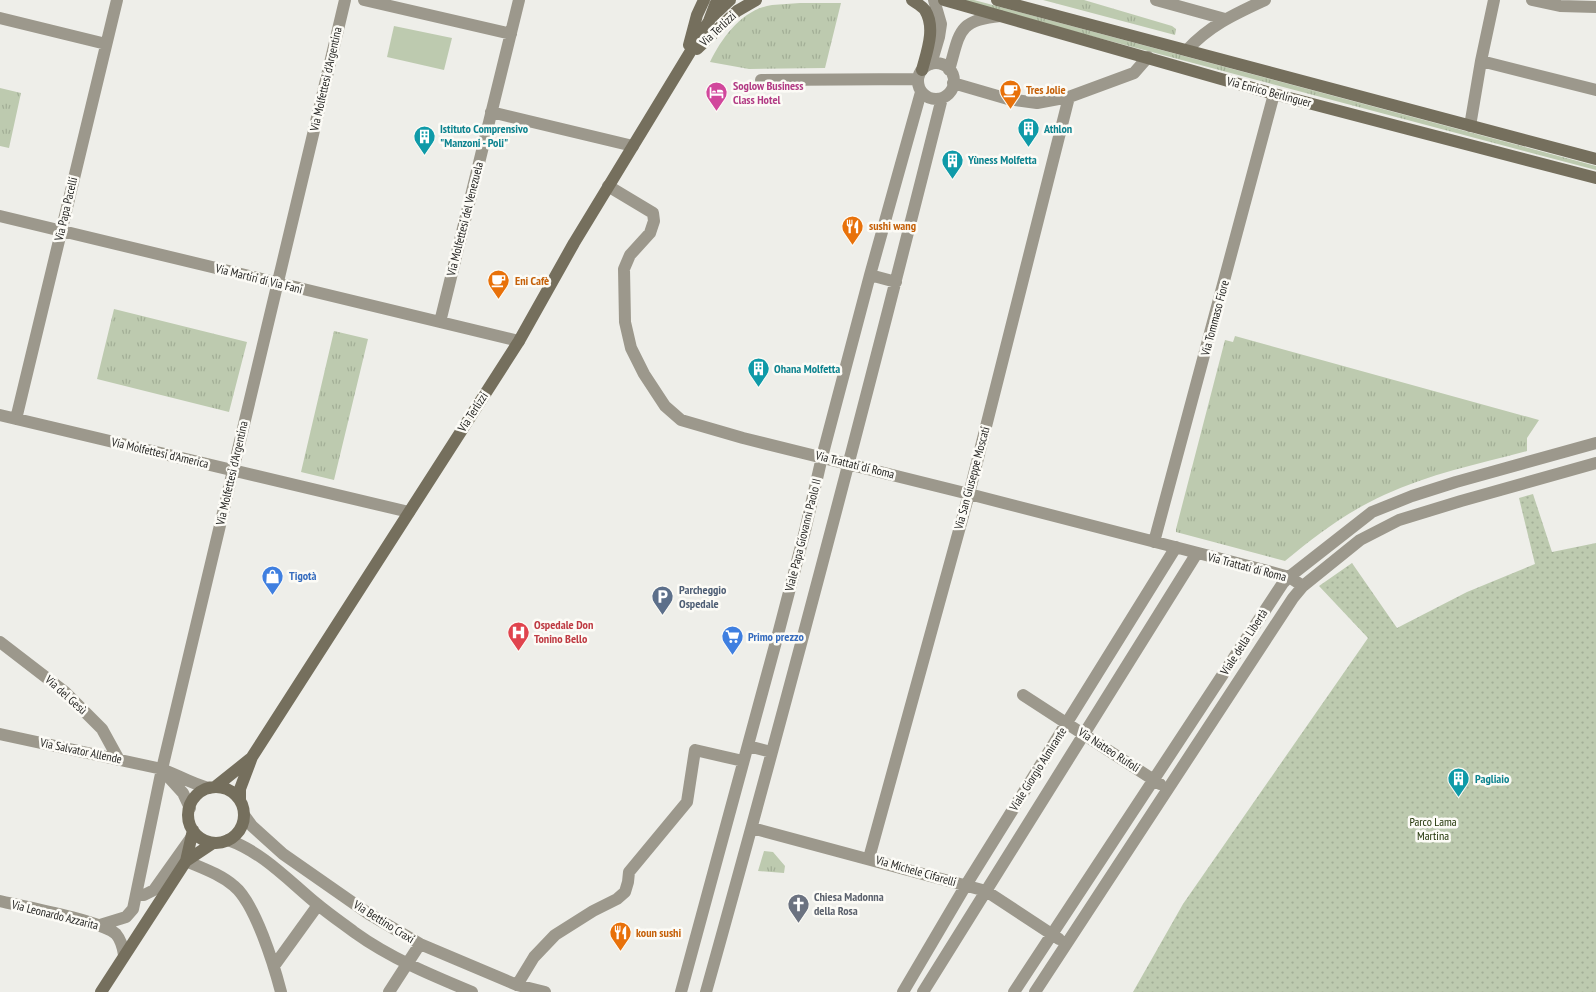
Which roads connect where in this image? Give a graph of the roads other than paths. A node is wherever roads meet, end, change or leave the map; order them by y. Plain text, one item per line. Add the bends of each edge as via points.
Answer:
1 (116, 0) edge
2 (345, 0) edge
3 (364, 0) edge
4 (519, 0) edge
5 (704, 0) edge
6 (717, 0) edge
7 (730, 0) edge
8 (756, 0) edge
9 (912, 0) edge
10 (934, 0) edge
11 (944, 0) edge
12 (997, 0) edge
13 (1156, 0) edge
14 (1265, 0) edge
15 (1494, 0) edge
16 (1532, 0) edge
17 (1596, 7) edge
18 (1002, 16) junction
19 (0, 18) edge
20 (1226, 19) junction
21 (708, 21) junction
22 (511, 34) junction
23 (106, 44) junction
24 (1187, 50) junction
25 (1148, 57) junction
26 (684, 62) junction
27 (1481, 62) junction
28 (949, 70) junction
29 (924, 71) junction
30 (761, 80) dead end
31 (953, 84) junction
32 (1596, 90) edge
33 (921, 92) junction
34 (1274, 94) junction
35 (1069, 97) junction
36 (942, 98) junction
37 (491, 112) junction
38 (1470, 126) junction
39 (633, 146) junction
40 (1596, 159) edge
41 (1596, 178) edge
42 (608, 186) junction
43 (0, 216) edge
44 (61, 231) junction
45 (870, 275) junction
46 (896, 282) junction
47 (278, 283) junction
48 (440, 322) junction
49 (519, 341) junction
50 (0, 415) edge
51 (16, 419) junction
52 (1596, 443) edge
53 (822, 456) junction
54 (848, 463) junction
55 (1596, 463) edge
56 (233, 470) junction
57 (1456, 482) junction
58 (969, 494) junction
59 (1461, 501) junction
60 (408, 512) junction
61 (1154, 542) junction
62 (1176, 548) junction
63 (1196, 553) junction
64 (1289, 577) junction
65 (1303, 586) junction
66 (777, 638) junction
67 (0, 642) edge
68 (800, 644) junction
69 (1023, 695) dead end
70 (1067, 723) junction
71 (0, 734) edge
72 (1084, 734) junction
73 (748, 746) junction
74 (771, 752) junction
75 (252, 757) junction
76 (119, 760) junction
77 (743, 762) junction
78 (162, 769) junction
79 (1154, 779) junction
80 (212, 788) junction
81 (1168, 789) junction
82 (240, 800) junction
83 (190, 808) junction
84 (244, 815) junction
85 (752, 828) junction
86 (192, 834) junction
87 (228, 840) junction
88 (213, 843) junction
89 (870, 858) junction
90 (186, 861) junction
91 (966, 885) junction
92 (986, 891) junction
93 (137, 895) junction
94 (0, 901) edge
95 (318, 905) junction
96 (100, 925) junction
97 (1052, 934) junction
98 (420, 944) junction
99 (1068, 944) junction
100 (124, 956) junction
101 (407, 964) junction
102 (274, 966) junction
103 (517, 984) junction
104 (101, 992) edge
105 (281, 992) edge
106 (389, 992) edge
107 (472, 992) edge
108 (545, 992) edge
109 (681, 992) edge
110 (706, 992) edge
111 (903, 992) edge
112 (923, 992) edge
113 (1014, 992) edge
114 (1036, 992) edge

1 - 23 street, Via Papa Pacelli
2 - 47 street, Via Molfettesi d'Argentina
3 - 22 street
4 - 22 street, Via Molfettesi del Venezuela
5 - 26 main road, Via Terlizzi
6 - 21 main road, Via Terlizzi
7 - 21 main road, Via Terlizzi
8 - 26 main road, Via Terlizzi via 737,11
9 - 29 main road via 924,8 929,19 931,33
10 - 29 street via 941,24 939,37
11 - 18 main road, Via Enrico Berlinguer
12 - 24 main road, Via Enrico Berlinguer
13 - 20 street
14 - 20 street
15 - 27 street
16 - 17 street via 1560,6
18 - 25 main road, Via Enrico Berlinguer
18 - 28 street via 975,20 966,25 960,33
19 - 23 street
20 - 24 street
21 - 26 main road, Via Terlizzi
22 - 37 street, Via Molfettesi del Venezuela
23 - 44 street, Via Papa Pacelli
24 - 38 main road, Via Enrico Berlinguer
25 - 34 main road, Via Enrico Berlinguer
25 - 35 street via 1134,73
26 - 39 main road, Via Terlizzi
27 - 32 street
27 - 38 street
28 - 29 street via 941,65
28 - 31 street
29 - 30 street
29 - 33 street via 918,86
31 - 35 street via 1037,103
31 - 36 street via 950,92
33 - 36 street via 931,98
33 - 45 street, Viale Papa Giovanni Paolo II
34 - 41 main road, Via Enrico Berlinguer
34 - 61 street, Via Tommaso Fiore
35 - 58 street, Via San Giuseppe Moscati
36 - 46 street, Viale Papa Giovanni Paolo II
37 - 39 street
37 - 48 street, Via Molfettesi del Venezuela
38 - 40 main road, Via Enrico Berlinguer
39 - 42 main road, Via Terlizzi
42 - 49 main road, Via Terlizzi
42 - 53 street, Via Trattati di Roma via 652,213 654,221 650,233 630,255 624,269 625,322 631,348 665,406 681,420
43 - 44 street, Via Martiri di Via Fani
44 - 47 street, Via Martiri di Via Fani
44 - 51 street, Via Papa Pacelli
45 - 46 street
45 - 53 street, Viale Papa Giovanni Paolo II
46 - 54 street, Viale Papa Giovanni Paolo II
47 - 48 street, Via Martiri di Via Fani
47 - 56 street, Via Molfettesi d'Argentina
48 - 49 street, Via Martiri di Via Fani
49 - 60 main road, Via Terlizzi
50 - 51 street, Via Molfettesi d'America
51 - 56 street, Via Molfettesi d'America
52 - 57 street, Viale della Libertà
53 - 54 street, Via Trattati di Roma
53 - 66 street, Viale Papa Giovanni Paolo II
54 - 58 street, Via Trattati di Roma
54 - 68 street, Viale Papa Giovanni Paolo II
55 - 59 street, Viale della Libertà
56 - 60 street, Via Molfettesi d'America
56 - 78 street, Via Molfettesi d'Argentina
57 - 59 street
57 - 64 street, Viale della Libertà via 1372,512
58 - 61 street, Via Trattati di Roma
58 - 89 street, Via San Giuseppe Moscati
59 - 65 street, Viale della Libertà via 1399,520 1360,540
60 - 75 main road, Via Terlizzi
61 - 62 street, Via Trattati di Roma
62 - 63 street, Via Trattati di Roma
62 - 70 street, Viale Giorgio Almirante
63 - 64 street, Via Trattati di Roma
63 - 72 street, Viale Giorgio Almirante
64 - 65 street, Via Trattati di Roma
64 - 79 street, Viale della Libertà
65 - 81 street, Viale della Libertà
66 - 68 street
66 - 73 street, Viale Papa Giovanni Paolo II
67 - 76 street, Via del Gesù via 65,692 102,729
68 - 74 street, Viale Papa Giovanni Paolo II
69 - 70 street, Via Natteo Rufoli
70 - 72 street, Via Natteo Rufoli
70 - 91 street, Viale Giorgio Almirante
71 - 76 street, Via Salvator Allende
72 - 79 street, Via Natteo Rufoli
72 - 92 street, Viale Giorgio Almirante
73 - 74 street
73 - 77 street, Viale Papa Giovanni Paolo II
74 - 85 street, Viale Papa Giovanni Paolo II
75 - 80 main road, Via Terlizzi
75 - 82 main road, Via Terlizzi via 240,789
76 - 78 street, Via Salvator Allende
77 - 103 street via 695,750 687,802 629,872 625,892 555,935 534,957
77 - 109 street, Viale Papa Giovanni Paolo II
78 - 80 street, Via Salvator Allende
78 - 83 street via 183,793
78 - 93 street, Via Molfettesi d'Argentina
79 - 81 street, Via Natteo Rufoli
79 - 97 street, Viale della Libertà
80 - 82 main road via 228,790
80 - 83 main road via 198,794
81 - 99 street, Viale della Libertà
82 - 84 main road
83 - 86 main road
84 - 87 main road via 240,830
84 - 98 street, Via Bettino Craxi via 283,854 369,914
85 - 89 street, Via Michele Cifarelli
85 - 110 street, Viale Papa Giovanni Paolo II
86 - 88 main road
86 - 90 main road
86 - 93 street via 154,890
87 - 88 main road
87 - 95 street, Via Bettino Craxi via 240,844 274,867
88 - 90 main road
89 - 91 street, Via Michele Cifarelli
90 - 100 main road
90 - 102 street via 221,877 235,886 247,900
91 - 92 street, Via Michele Cifarelli
91 - 111 street, Viale Giorgio Almirante
92 - 97 street, Via Michele Cifarelli
92 - 112 street, Viale Giorgio Almirante
93 - 96 street, Via Molfettesi d'Argentina via 133,910 126,917
94 - 96 street, Via Leonardo Azzarita
95 - 101 street, Via Bettino Craxi
95 - 102 street
96 - 100 street, Via Leonardo Azzarita via 116,934
97 - 99 street, Via Michele Cifarelli
97 - 113 street, Viale della Libertà
98 - 101 street
98 - 103 street, Via Bettino Craxi
99 - 114 street, Viale della Libertà
100 - 104 main road
101 - 106 street
101 - 107 street, Via Bettino Craxi
102 - 105 street
103 - 108 street, Via Bettino Craxi

